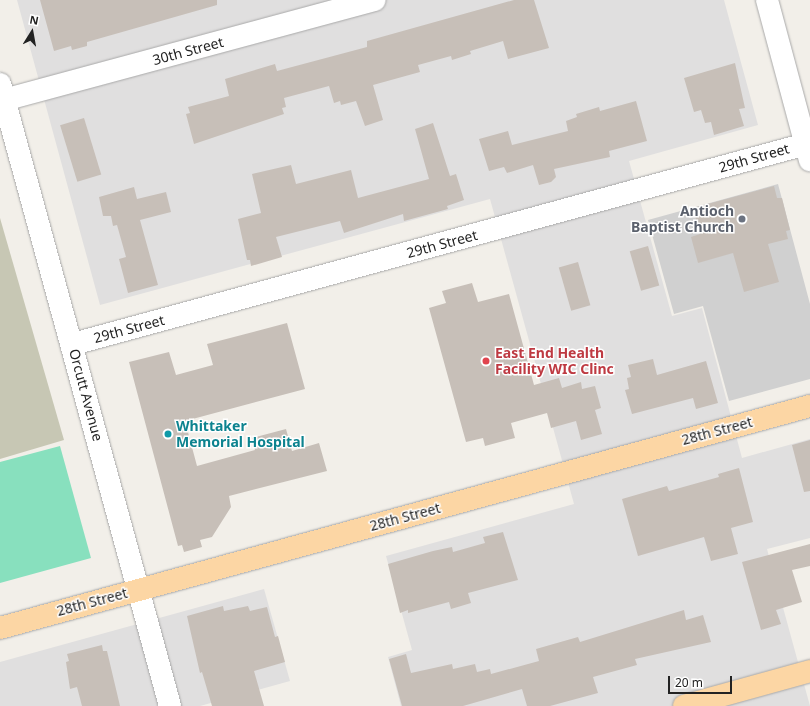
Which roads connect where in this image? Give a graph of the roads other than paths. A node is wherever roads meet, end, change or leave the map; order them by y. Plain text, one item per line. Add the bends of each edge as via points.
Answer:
1 (375, 0) edge
2 (767, 0) edge
3 (1, 95) edge
4 (808, 149) edge
5 (73, 344) junction
6 (810, 406) edge
7 (139, 589) junction
8 (0, 628) edge
9 (810, 671) edge
10 (170, 706) edge
11 (684, 706) edge

1 - 3 street, 30th Street
2 - 4 street
3 - 5 street, Orcutt Avenue
4 - 5 street, 29th Street
5 - 7 street, Orcutt Avenue
6 - 7 main road, 28th Street
7 - 8 main road, 28th Street
7 - 10 street, Orcutt Avenue
9 - 11 main road

